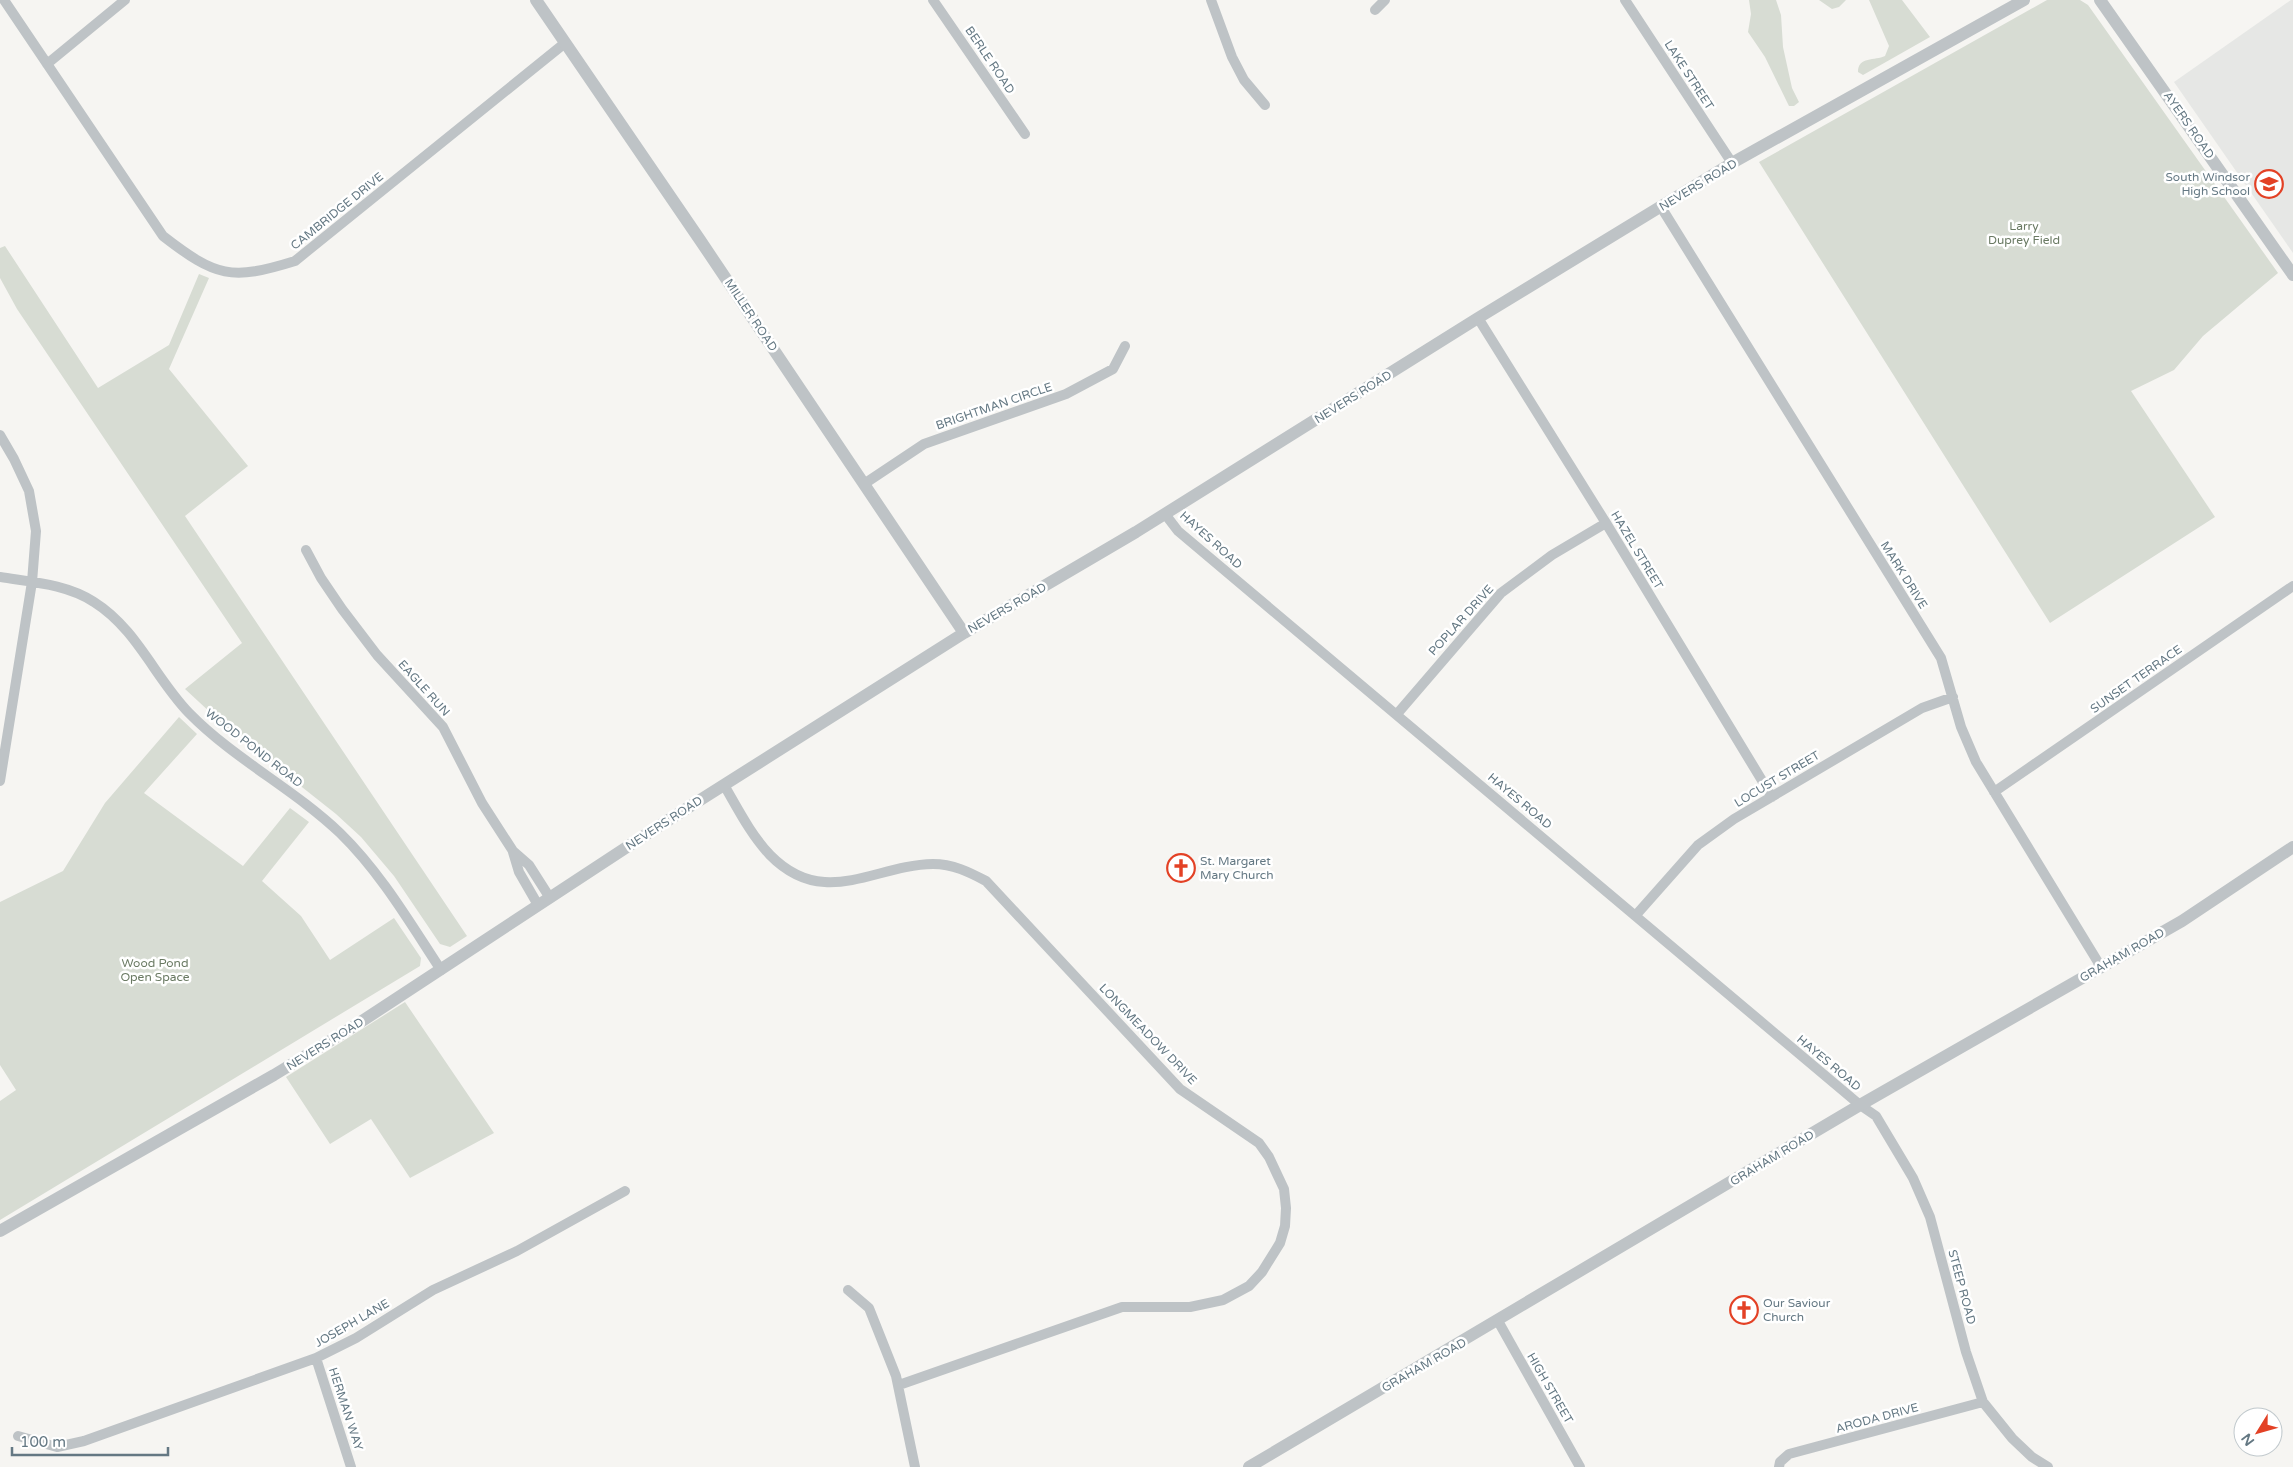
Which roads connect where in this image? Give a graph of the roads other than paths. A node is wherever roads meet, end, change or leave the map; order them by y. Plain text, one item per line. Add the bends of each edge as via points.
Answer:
1 (4, 0) edge
2 (125, 0) edge
3 (536, 0) edge
4 (934, 0) edge
5 (1211, 0) edge
6 (1385, 0) edge
7 (1624, 0) edge
8 (2024, 0) edge
9 (2100, 0) edge
10 (1375, 10) dead end
11 (565, 43) junction
12 (47, 64) junction
13 (1265, 105) dead end
14 (1026, 134) dead end
15 (1732, 163) junction
16 (1661, 207) junction
17 (2293, 275) edge
18 (1478, 318) junction
19 (1125, 346) dead end
20 (0, 435) edge
21 (864, 484) junction
22 (1165, 514) junction
23 (1606, 523) junction
24 (306, 550) dead end
25 (0, 577) edge
26 (32, 582) junction
27 (2293, 586) edge
28 (964, 632) junction
29 (1953, 696) junction
30 (1397, 714) junction
31 (0, 781) edge
32 (724, 785) junction
33 (1994, 792) junction
34 (1772, 797) junction
35 (2293, 848) edge
36 (513, 851) junction
37 (550, 898) junction
38 (538, 905) junction
39 (1636, 915) junction
40 (2101, 967) junction
41 (441, 970) junction
42 (1860, 1105) junction
43 (625, 1191) dead end
44 (0, 1231) edge
45 (848, 1290) dead end
46 (1498, 1321) junction
47 (316, 1358) junction
48 (899, 1385) junction
49 (1984, 1402) junction
50 (18, 1436) dead end
51 (1779, 1464) edge
52 (352, 1467) edge
53 (915, 1467) edge
54 (1249, 1467) edge
55 (1580, 1467) edge
56 (2048, 1467) edge

1 - 12 street, CAMBRIDGE DRIVE
2 - 12 street
3 - 11 street, MILLER ROAD
4 - 14 street, BERLE ROAD
5 - 13 street via 1244,80
6 - 10 street
7 - 15 street, LAKE STREET
8 - 15 street, NEVERS ROAD
9 - 17 street, AYERS ROAD
11 - 12 street, CAMBRIDGE DRIVE via 295,260 242,274 218,271 201,263 163,236
11 - 21 street, MILLER ROAD
15 - 16 street, NEVERS ROAD
16 - 18 street, NEVERS ROAD
16 - 29 street, MARK DRIVE via 1941,658
18 - 22 street, NEVERS ROAD
18 - 23 street, HAZEL STREET
19 - 21 street, BRIGHTMAN CIRCLE via 1113,369 1066,394 924,444
20 - 26 street via 29,491 36,531
21 - 28 street, MILLER ROAD
22 - 28 street, NEVERS ROAD
22 - 30 street, HAYES ROAD via 1178,530
23 - 30 street, POPLAR DRIVE via 1552,555 1501,593
23 - 34 street, HAZEL STREET
24 - 36 street, EAGLE RUN via 331,594 377,655 443,727 482,803
25 - 26 street, WOOD POND ROAD
26 - 31 street
26 - 41 street, WOOD POND ROAD via 78,593 112,614 189,713 308,806 365,859
27 - 33 street, SUNSET TERRACE
28 - 32 street, NEVERS ROAD
29 - 33 street, MARK DRIVE via 1961,727
29 - 34 street, LOCUST STREET via 1922,708
30 - 39 street, HAYES ROAD
32 - 37 street, NEVERS ROAD
32 - 48 street, LONGMEADOW DRIVE via 757,840 772,857 803,876 839,883 916,865 934,864 953,866 986,881 1180,1088 1259,1143 1269,1156 1284,1189 1285,1226 1280,1243 1262,1272 1237,1294 1205,1305 1122,1307
33 - 40 street, MARK DRIVE
34 - 39 street, LOCUST STREET via 1698,845
35 - 40 street, GRAHAM ROAD via 2182,921
36 - 37 street, EAGLE RUN via 529,866
36 - 38 street, EAGLE RUN via 519,872
37 - 38 street, NEVERS ROAD
38 - 41 street, NEVERS ROAD
39 - 42 street, HAYES ROAD
40 - 42 street, GRAHAM ROAD
41 - 44 street, NEVERS ROAD via 274,1075
42 - 46 street, GRAHAM ROAD
42 - 49 street, STEEP ROAD via 1876,1116 1913,1178 1930,1218 1966,1352
43 - 47 street, JOSEPH LANE via 517,1250 433,1290 356,1338
45 - 48 street via 869,1308
46 - 54 street, GRAHAM ROAD
46 - 55 street, HIGH STREET
47 - 50 street, JOSEPH LANE via 84,1441 57,1447
47 - 52 street, HERMAN WAY
48 - 53 street
49 - 51 street, ARODA DRIVE via 1789,1454
49 - 56 street, STEEP ROAD via 2012,1438

